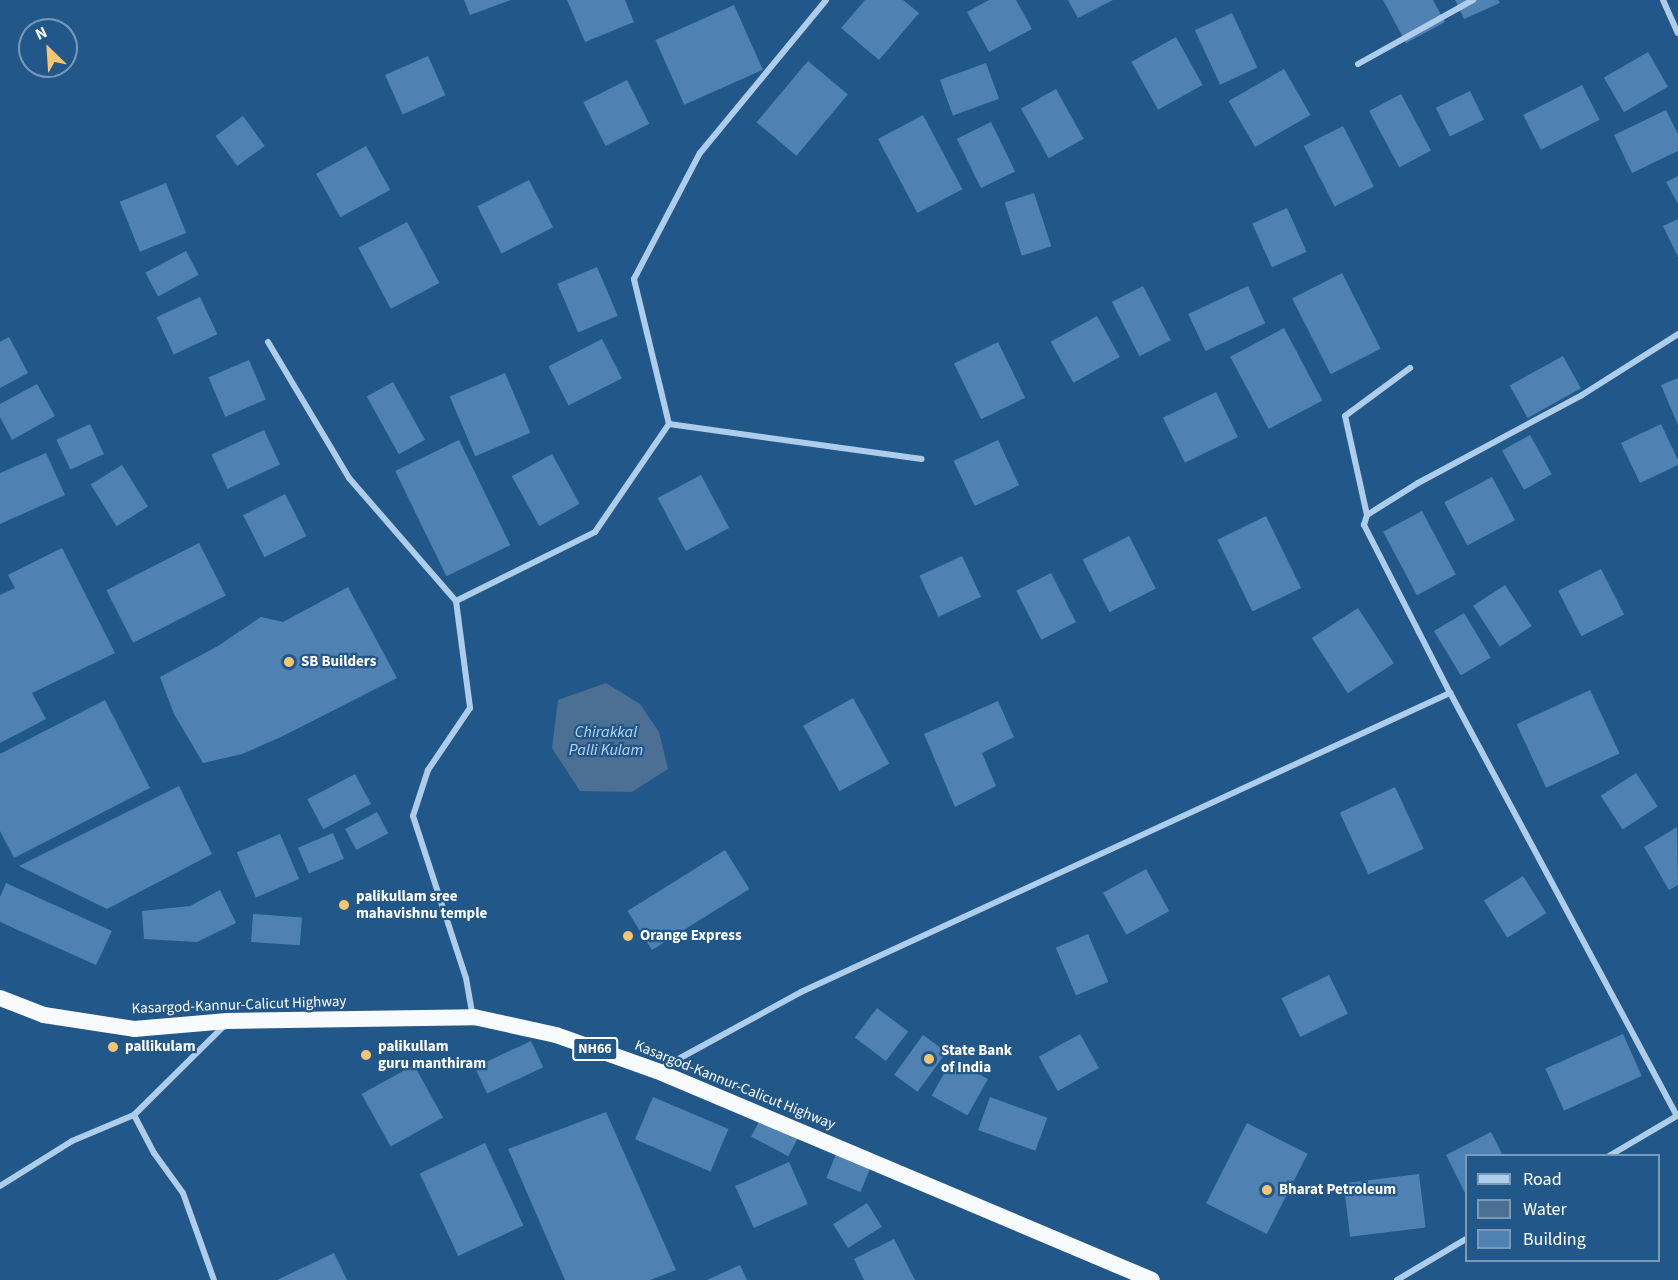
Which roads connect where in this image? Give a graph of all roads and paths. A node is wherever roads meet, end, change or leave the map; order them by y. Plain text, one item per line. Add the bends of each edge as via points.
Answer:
1 (826, 0) edge
2 (1473, 0) edge
3 (1663, 0) edge
4 (1678, 33) edge
5 (1359, 64) dead end
6 (1678, 334) edge
7 (268, 342) dead end
8 (1410, 368) dead end
9 (669, 424) junction
10 (922, 459) dead end
11 (1367, 514) junction
12 (456, 601) junction
13 (1450, 693) junction
14 (0, 998) edge
15 (474, 1017) junction
16 (228, 1021) junction
17 (657, 1071) junction
18 (134, 1114) junction
19 (1611, 1154) edge
20 (0, 1186) edge
21 (1465, 1240) edge
22 (214, 1280) edge
23 (1152, 1280) edge
24 (1397, 1280) edge

1 - 9 street via 700,153 634,279
2 - 5 street
3 - 4 street
6 - 11 street via 1582,395
7 - 12 street via 349,478
8 - 11 street via 1345,416
9 - 10 street
9 - 12 street via 595,532
11 - 13 street via 1364,525
12 - 15 street via 470,708 428,770 413,816 466,978
13 - 17 street via 801,992
13 - 19 street via 1677,1116
14 - 16 highway, Kasargod-Kannur-Calicut Highway / NH66 via 44,1015 134,1029
15 - 16 highway, Kasargod-Kannur-Calicut Highway / NH66
15 - 17 highway, Kasargod-Kannur-Calicut Highway / NH66 via 556,1035
16 - 18 street
17 - 23 highway, Kasargod-Kannur-Calicut Highway / NH66
18 - 20 street via 72,1141
18 - 22 street via 154,1153 183,1193
21 - 24 street

